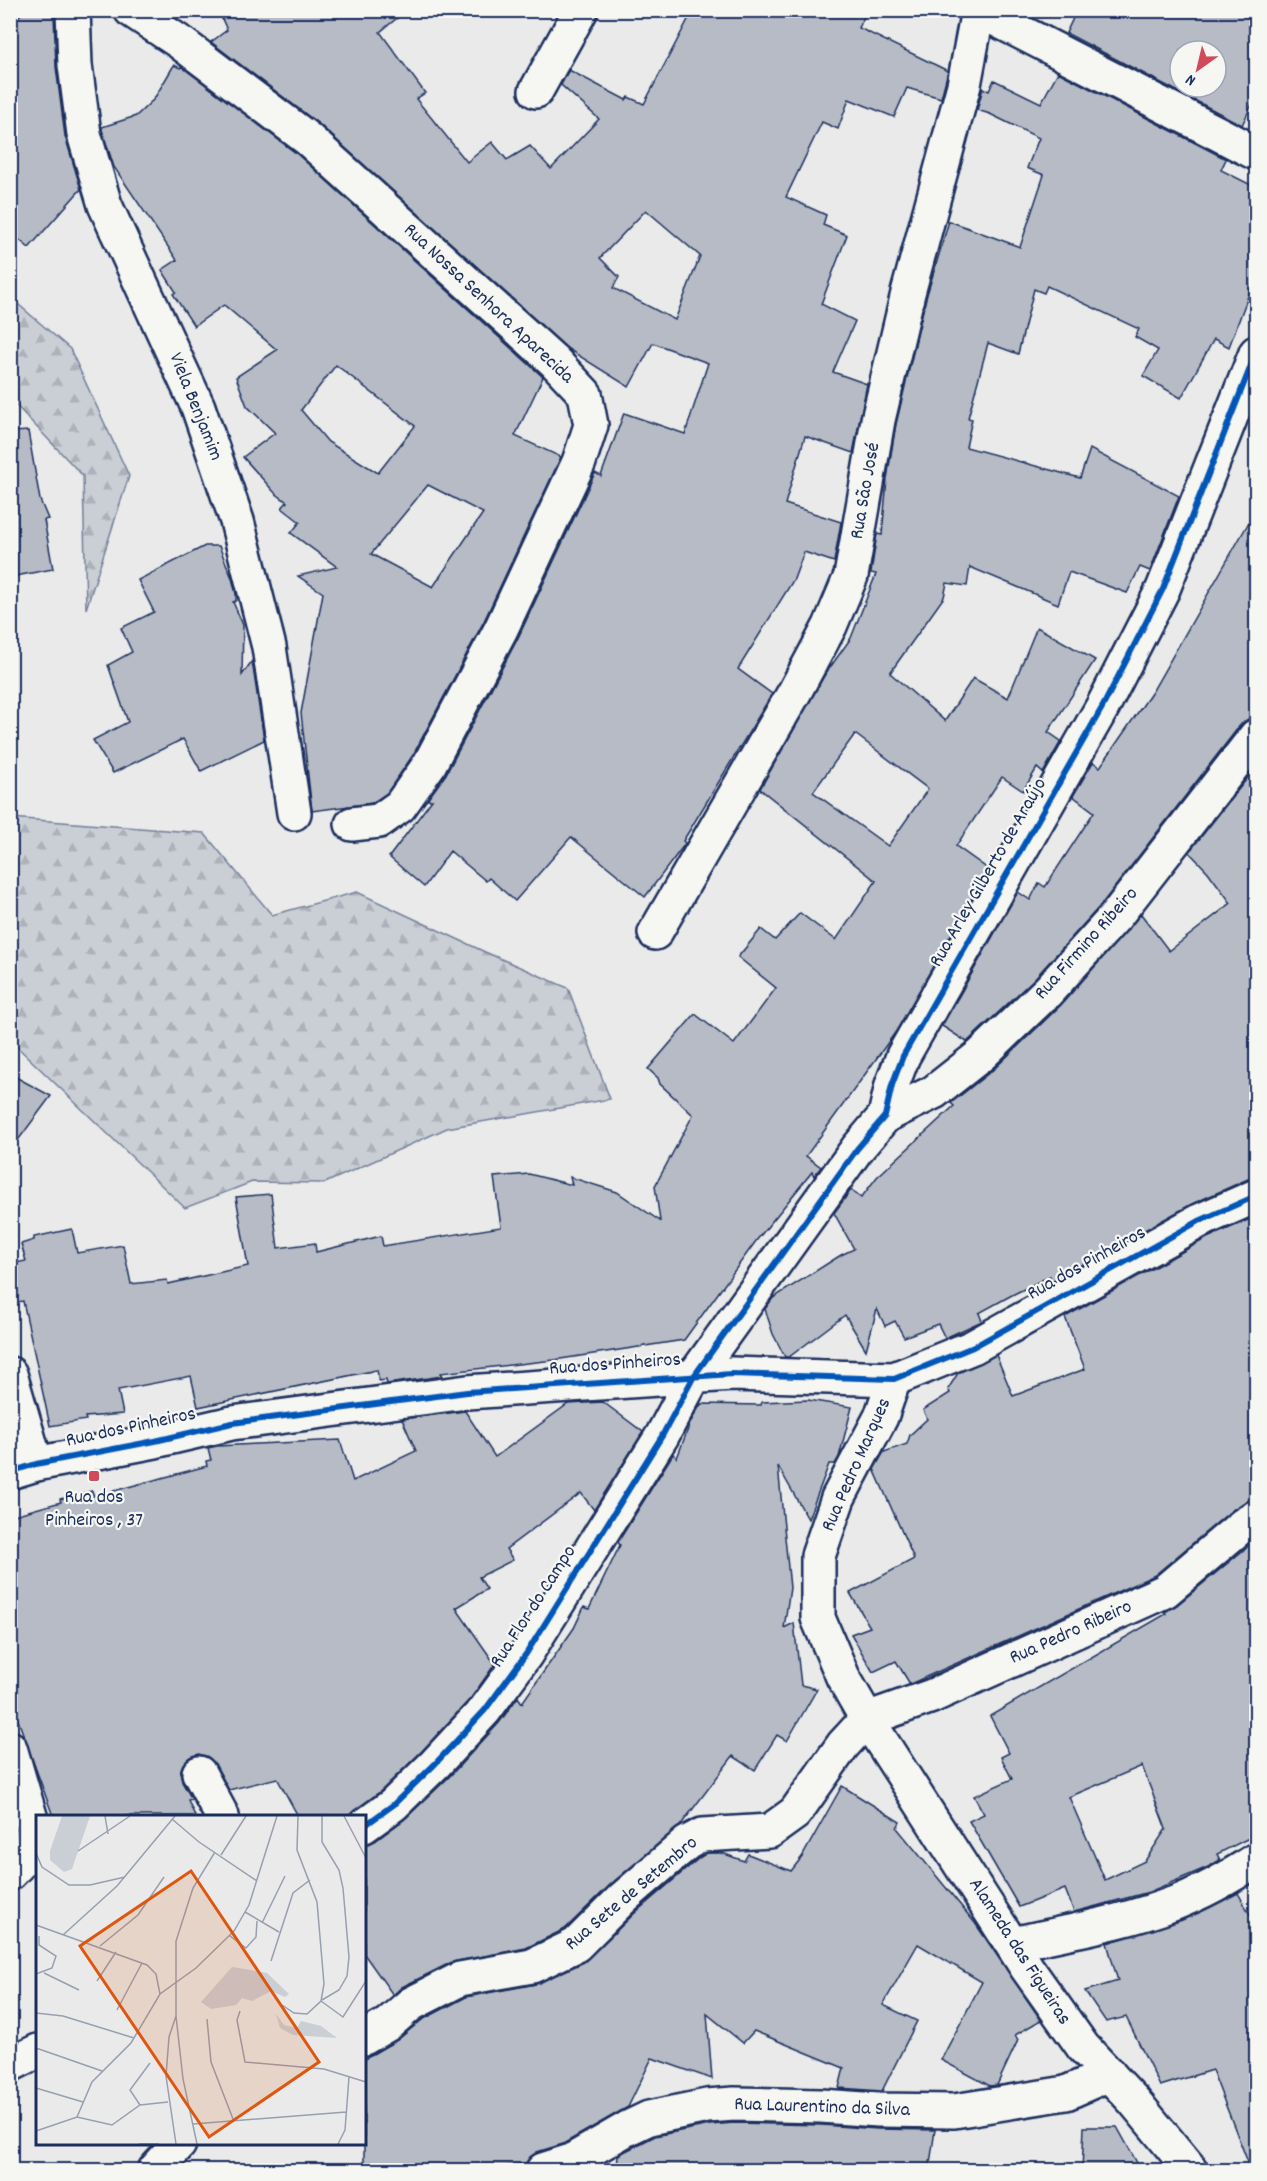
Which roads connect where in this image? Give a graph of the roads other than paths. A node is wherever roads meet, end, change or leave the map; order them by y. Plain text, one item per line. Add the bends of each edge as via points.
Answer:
1 (73, 10) edge
2 (581, 10) edge
3 (132, 11) edge
4 (978, 11) edge
5 (536, 91) dead end
6 (1257, 153) edge
7 (1257, 353) edge
8 (1257, 736) edge
9 (294, 813) dead end
10 (352, 824) dead end
11 (655, 933) dead end
12 (885, 1116) junction
13 (1257, 1196) edge
14 (10, 1374) edge
15 (694, 1376) junction
16 (894, 1379) junction
17 (23, 1468) edge
18 (1257, 1517) edge
19 (867, 1719) junction
20 (10, 1748) edge
21 (199, 1773) dead end
22 (221, 1815) edge
23 (366, 1825) edge
24 (1257, 1860) edge
25 (10, 1873) edge
26 (1012, 1944) junction
27 (366, 2037) edge
28 (36, 2052) edge
29 (10, 2065) edge
30 (1109, 2074) junction
31 (177, 2145) edge
32 (155, 2170) edge
33 (543, 2170) edge
34 (1191, 2170) edge

1 - 9 street, Viela Benjamim via 84,134 105,205 198,407 237,521 269,647
2 - 5 street
3 - 10 street, Rua Nossa Senhora Aparecida via 308,139 554,361 585,394 591,425 579,462 501,629 429,765 400,806 379,821
4 - 6 street
4 - 11 street, Rua São José via 964,84 878,420 851,576 830,626 794,693
7 - 12 street, Rua Arley Gilberto de Araújo via 1163,589 1103,706 903,1056
8 - 12 street, Rua Firmino Ribeiro via 1115,917 1048,991 934,1092
12 - 15 street, Rua Arley Gilberto de Araújo via 857,1149
13 - 16 street, Rua dos Pinheiros via 1199,1221 973,1347
14 - 17 street
15 - 16 street, Rua dos Pinheiros
15 - 17 street, Rua dos Pinheiros via 467,1392 232,1423
15 - 23 street, Rua Flor do Campo via 662,1436 526,1654 485,1710 442,1756 393,1805
16 - 19 street, Rua Pedro Marques via 881,1417 838,1498 818,1556 818,1618 843,1677
18 - 19 street, Rua Pedro Ribeiro via 1165,1591 932,1696
19 - 26 street, Alameda das Figueiras
19 - 27 street, Rua Sete de Setembro via 843,1745 795,1813 770,1831 702,1835 687,1843 623,1898 576,1945 532,1966 460,1979 411,2004
20 - 25 street via 33,1826 31,1851
21 - 22 street
24 - 26 street via 1222,1882 1175,1903
26 - 30 street, Alameda das Figueiras via 1083,2047
28 - 29 street
30 - 33 street, Rua Laurentino da Silva via 1066,2093 954,2111 708,2106 649,2118 571,2161
30 - 34 street, Alameda das Figueiras
31 - 32 street

